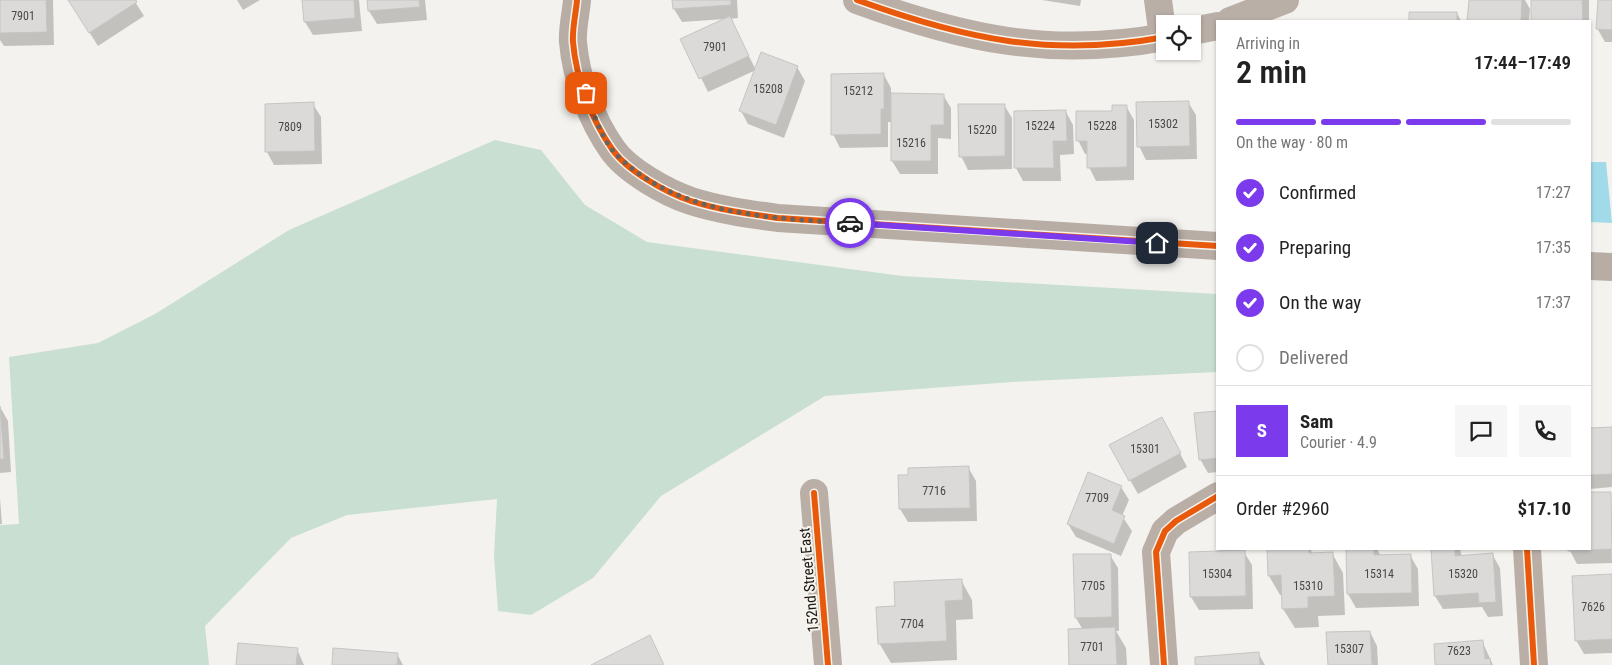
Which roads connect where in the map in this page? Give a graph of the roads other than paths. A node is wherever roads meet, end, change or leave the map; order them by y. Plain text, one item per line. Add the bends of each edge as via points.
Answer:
1 (577, 0) edge
2 (857, 0) edge
3 (1158, 0) edge
4 (1285, 0) edge
5 (1160, 15) edge
6 (1233, 20) edge
7 (1216, 26) edge
8 (1201, 29) edge
9 (1156, 38) edge
10 (1216, 246) edge
11 (1591, 266) edge
12 (1612, 267) edge
13 (814, 493) dead end
14 (1216, 497) edge
15 (1527, 550) edge
16 (828, 665) edge
17 (1164, 665) edge
18 (1534, 665) edge

1 - 10 street via 573,40 577,67 590,106 613,150 662,188 692,201 737,212 835,222
2 - 9 street via 910,20 1000,41 1072,47 1118,45
3 - 5 street
4 - 6 street
7 - 8 street
11 - 12 street
13 - 16 street, 152nd Street East
14 - 17 street via 1176,520 1165,531 1156,552
15 - 18 street

